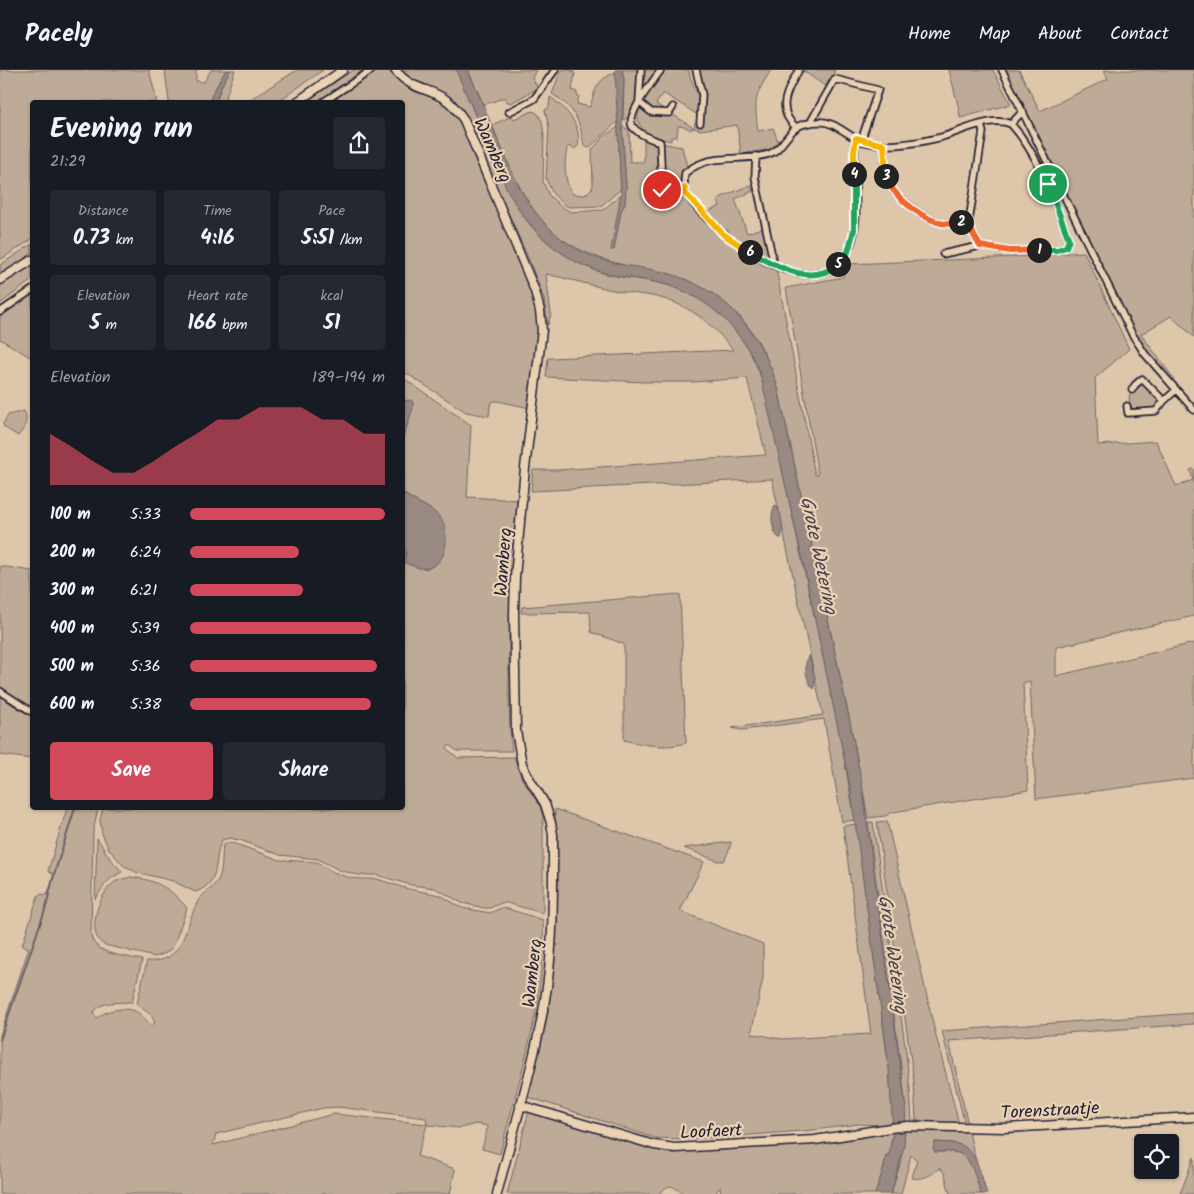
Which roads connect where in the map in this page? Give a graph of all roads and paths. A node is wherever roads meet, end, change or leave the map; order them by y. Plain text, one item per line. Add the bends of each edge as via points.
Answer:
1 (343, 70) edge
2 (372, 70) edge
3 (395, 70) edge
4 (556, 70) edge
5 (640, 70) edge
6 (661, 70) edge
7 (696, 70) edge
8 (799, 70) edge
9 (1002, 70) edge
10 (300, 100) edge
11 (326, 100) edge
12 (638, 102) junction
13 (673, 107) dead end
14 (1023, 111) junction
15 (509, 112) dead end
16 (700, 123) dead end
17 (810, 124) junction
18 (1012, 124) junction
19 (981, 125) junction
20 (796, 127) junction
21 (859, 140) junction
22 (884, 145) junction
23 (756, 156) junction
24 (685, 188) junction
25 (969, 221) junction
26 (980, 246) junction
27 (943, 254) dead end
28 (30, 261) edge
29 (774, 265) junction
30 (0, 280) edge
31 (30, 291) edge
32 (0, 312) edge
33 (1132, 390) dead end
34 (1176, 390) junction
35 (1164, 401) junction
36 (1128, 406) dead end
37 (1194, 410) edge
38 (0, 691) edge
39 (30, 711) edge
40 (521, 1102) junction
41 (1194, 1117) edge
42 (908, 1126) joint
43 (497, 1194) edge

1 - 10 street
2 - 11 street
3 - 40 street, Wamberg via 407,82 448,101 464,120 536,291 540,311 540,354 515,577 516,731 522,764 545,804 553,835 551,946 544,1006
4 - 15 street via 534,99
5 - 12 street
6 - 12 street
7 - 16 street via 702,95
8 - 20 street via 787,91 784,105 790,122
9 - 14 street
12 - 13 street via 651,112 669,113
12 - 24 street via 631,120 633,127 660,142 665,198 683,193
14 - 18 street
14 - 34 street via 1130,329 1145,354
17 - 20 street
17 - 21 street via 819,121 830,124
17 - 21 street via 835,79 878,90
18 - 19 street via 993,122
18 - 26 street via 1048,184 1069,240 1066,247 1057,250 1010,251
19 - 22 street via 938,138
19 - 25 street via 983,132
20 - 23 street via 770,154
21 - 22 street
21 - 29 street via 854,152 854,230 848,252 836,266 808,275
22 - 25 street via 886,178 893,191 938,222
23 - 24 street via 700,163 685,173
23 - 29 street via 755,177
24 - 29 street via 686,194 723,234
25 - 26 street
26 - 27 street
28 - 30 street
31 - 32 street
33 - 35 street via 1142,379
34 - 35 street
34 - 37 street
35 - 36 street via 1156,411 1128,413
38 - 39 street
40 - 42 street, Loofaert via 654,1145 675,1148 815,1140
40 - 43 street
41 - 42 street, Torenstraatje via 1005,1128

